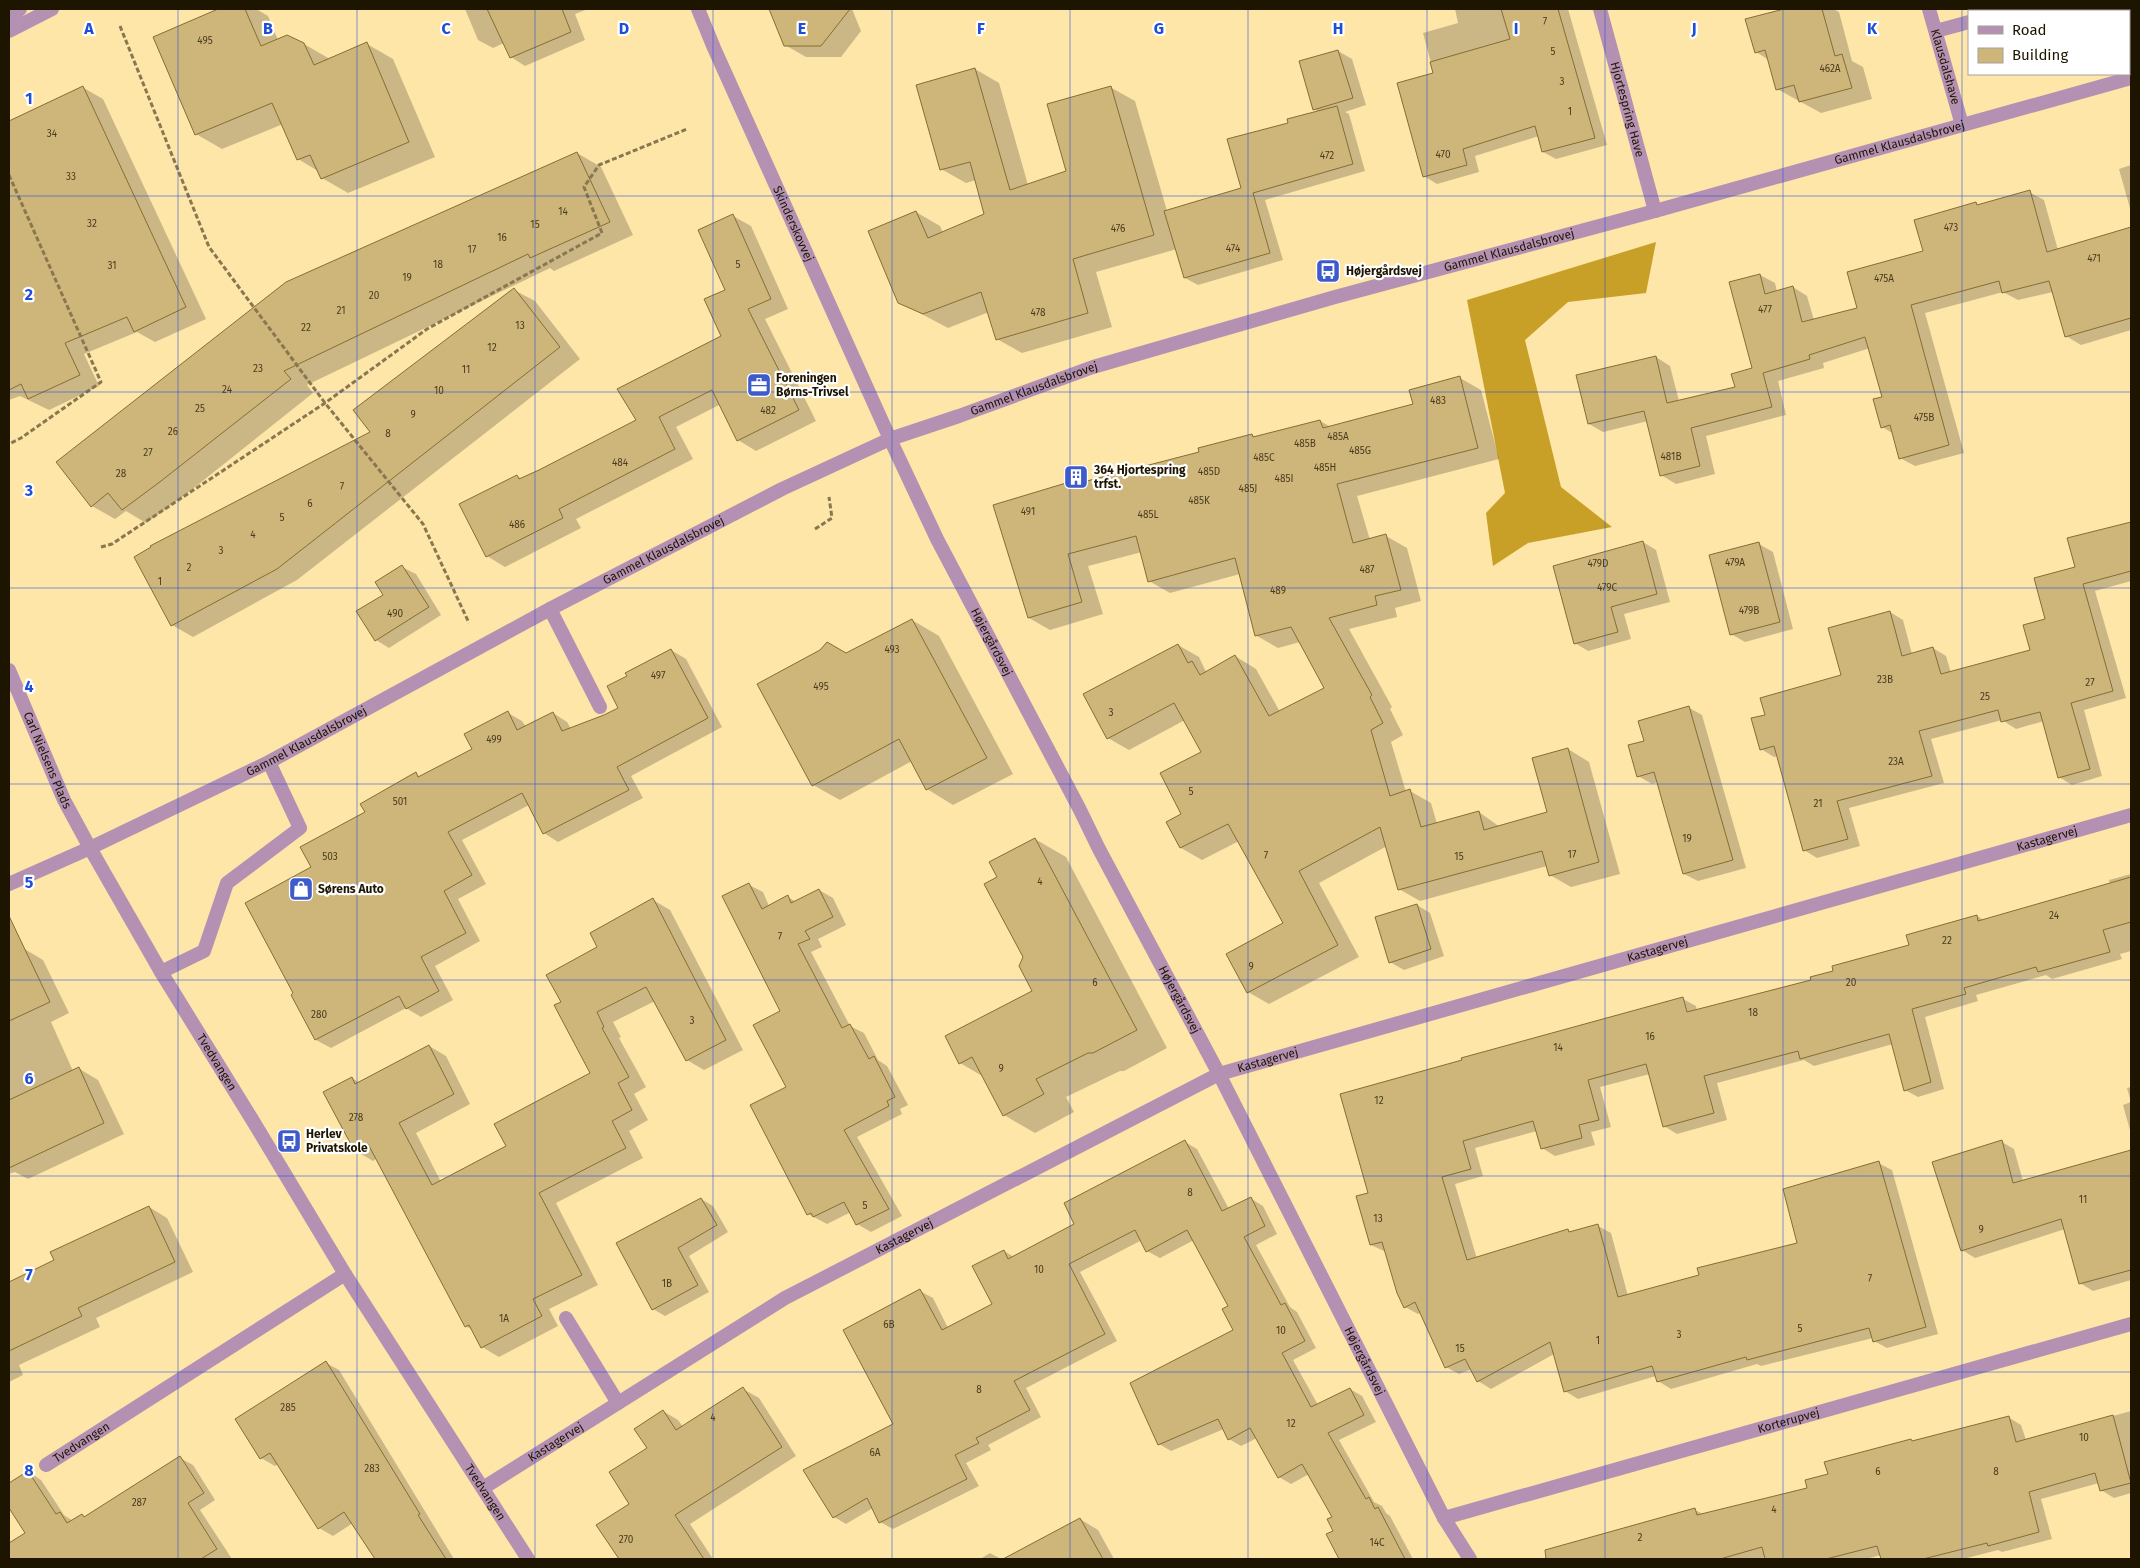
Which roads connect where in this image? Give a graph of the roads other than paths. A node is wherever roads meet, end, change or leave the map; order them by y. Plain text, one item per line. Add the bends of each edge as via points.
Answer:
1 (20, 9) edge
2 (52, 9) edge
3 (698, 9) edge
4 (1600, 9) edge
5 (1930, 9) edge
6 (9, 19) edge
7 (1968, 22) edge
8 (9, 31) edge
9 (1936, 31) junction
10 (2131, 78) edge
11 (1962, 125) junction
12 (1655, 211) junction
13 (890, 439) junction
14 (550, 610) junction
15 (9, 670) edge
16 (600, 707) dead end
17 (269, 762) junction
18 (2131, 815) edge
19 (90, 848) junction
20 (9, 884) edge
21 (160, 972) junction
22 (1219, 1074) junction
23 (345, 1274) junction
24 (566, 1318) dead end
25 (2131, 1324) edge
26 (618, 1403) junction
27 (46, 1465) dead end
28 (483, 1488) junction
29 (1444, 1518) junction
30 (528, 1559) edge
31 (1470, 1559) edge

1 - 6 street
2 - 8 street
3 - 13 street, Skinderskovvej
4 - 12 street, Hjortespring Have
5 - 9 street, Klausdalshave
7 - 9 street
9 - 11 street, Klausdalshave
10 - 11 street, Gammel Klausdalsbrovej
11 - 12 street, Gammel Klausdalsbrovej
12 - 13 street, Gammel Klausdalsbrovej via 1335,297 1093,367
13 - 14 street, Gammel Klausdalsbrovej via 782,489
13 - 22 street, Højergårdsvej via 973,608
14 - 16 street
14 - 17 street, Gammel Klausdalsbrovej
15 - 19 street, Carl Nielsens Plads via 64,800
17 - 19 street, Gammel Klausdalsbrovej
17 - 21 street via 300,828 227,883 204,951
18 - 22 street, Kastagervej
19 - 20 street, Gammel Klausdalsbrovej
19 - 21 street, Tvedvangen
21 - 23 street, Tvedvangen
22 - 26 street, Kastagervej via 785,1298
22 - 29 street, Højergårdsvej
23 - 27 street, Tvedvangen
23 - 28 street, Tvedvangen
24 - 26 street
25 - 29 street, Korterupvej
26 - 28 street, Kastagervej
28 - 30 street, Tvedvangen
29 - 31 street, Højergårdsvej

